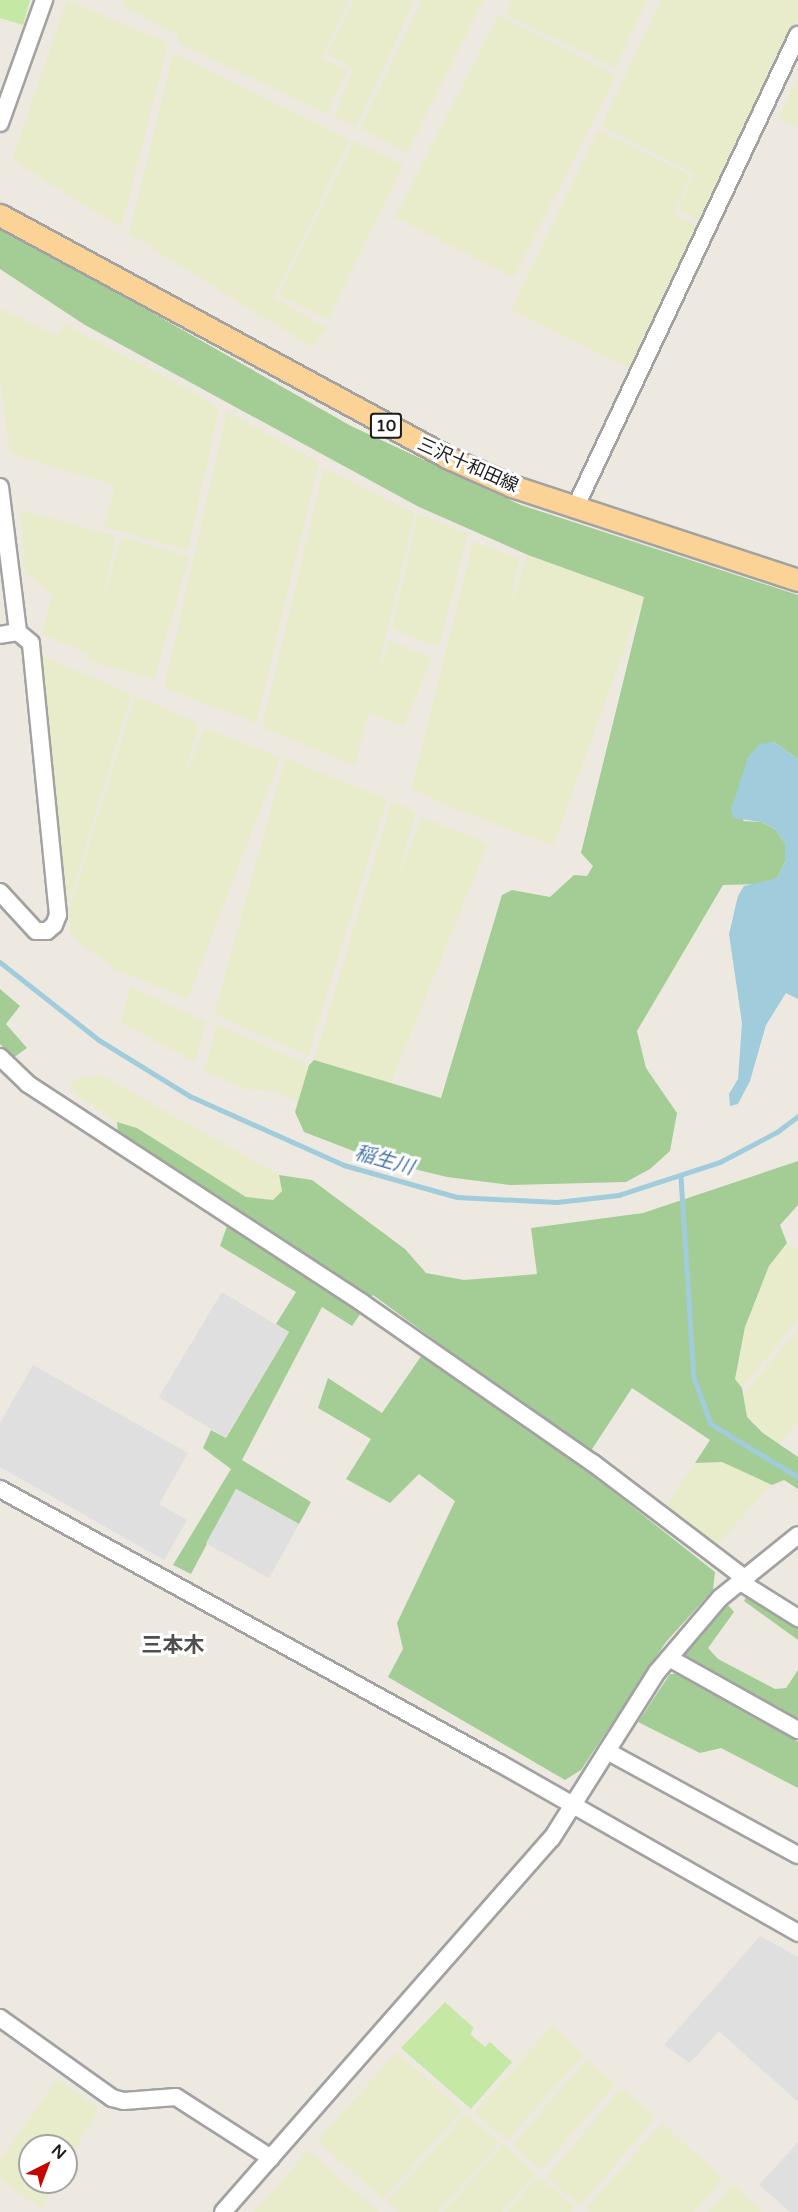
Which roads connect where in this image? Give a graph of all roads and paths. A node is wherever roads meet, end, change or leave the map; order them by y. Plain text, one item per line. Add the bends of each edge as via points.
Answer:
1 (44, 0) edge
2 (798, 35) edge
3 (0, 123) edge
4 (0, 215) edge
5 (0, 487) edge
6 (575, 508) junction
7 (798, 580) edge
8 (18, 632) junction
9 (0, 635) edge
10 (0, 892) edge
11 (0, 1058) edge
12 (0, 1489) edge
13 (798, 1535) edge
14 (741, 1579) junction
15 (798, 1618) edge
16 (669, 1658) junction
17 (798, 1730) edge
18 (607, 1751) junction
19 (571, 1807) junction
20 (798, 1855) edge
21 (798, 1933) edge
22 (0, 2018) edge
23 (272, 2158) junction
24 (223, 2212) edge

1 - 3 street
2 - 6 street
4 - 6 main road, 三沢十和田線 / 10 via 391,429 512,486
5 - 8 street
6 - 7 main road, 三沢十和田線 / 10
8 - 9 street
8 - 10 street via 31,643 58,915 54,925 46,931 36,931
11 - 14 street via 28,1084 279,1247 592,1463
12 - 19 street via 499,1763
13 - 14 street
14 - 15 street
14 - 16 street
16 - 17 street
16 - 18 street
18 - 19 street
18 - 20 street
19 - 21 street
19 - 23 street via 552,1838
22 - 23 street via 112,2098 124,2101 176,2097
23 - 24 street

